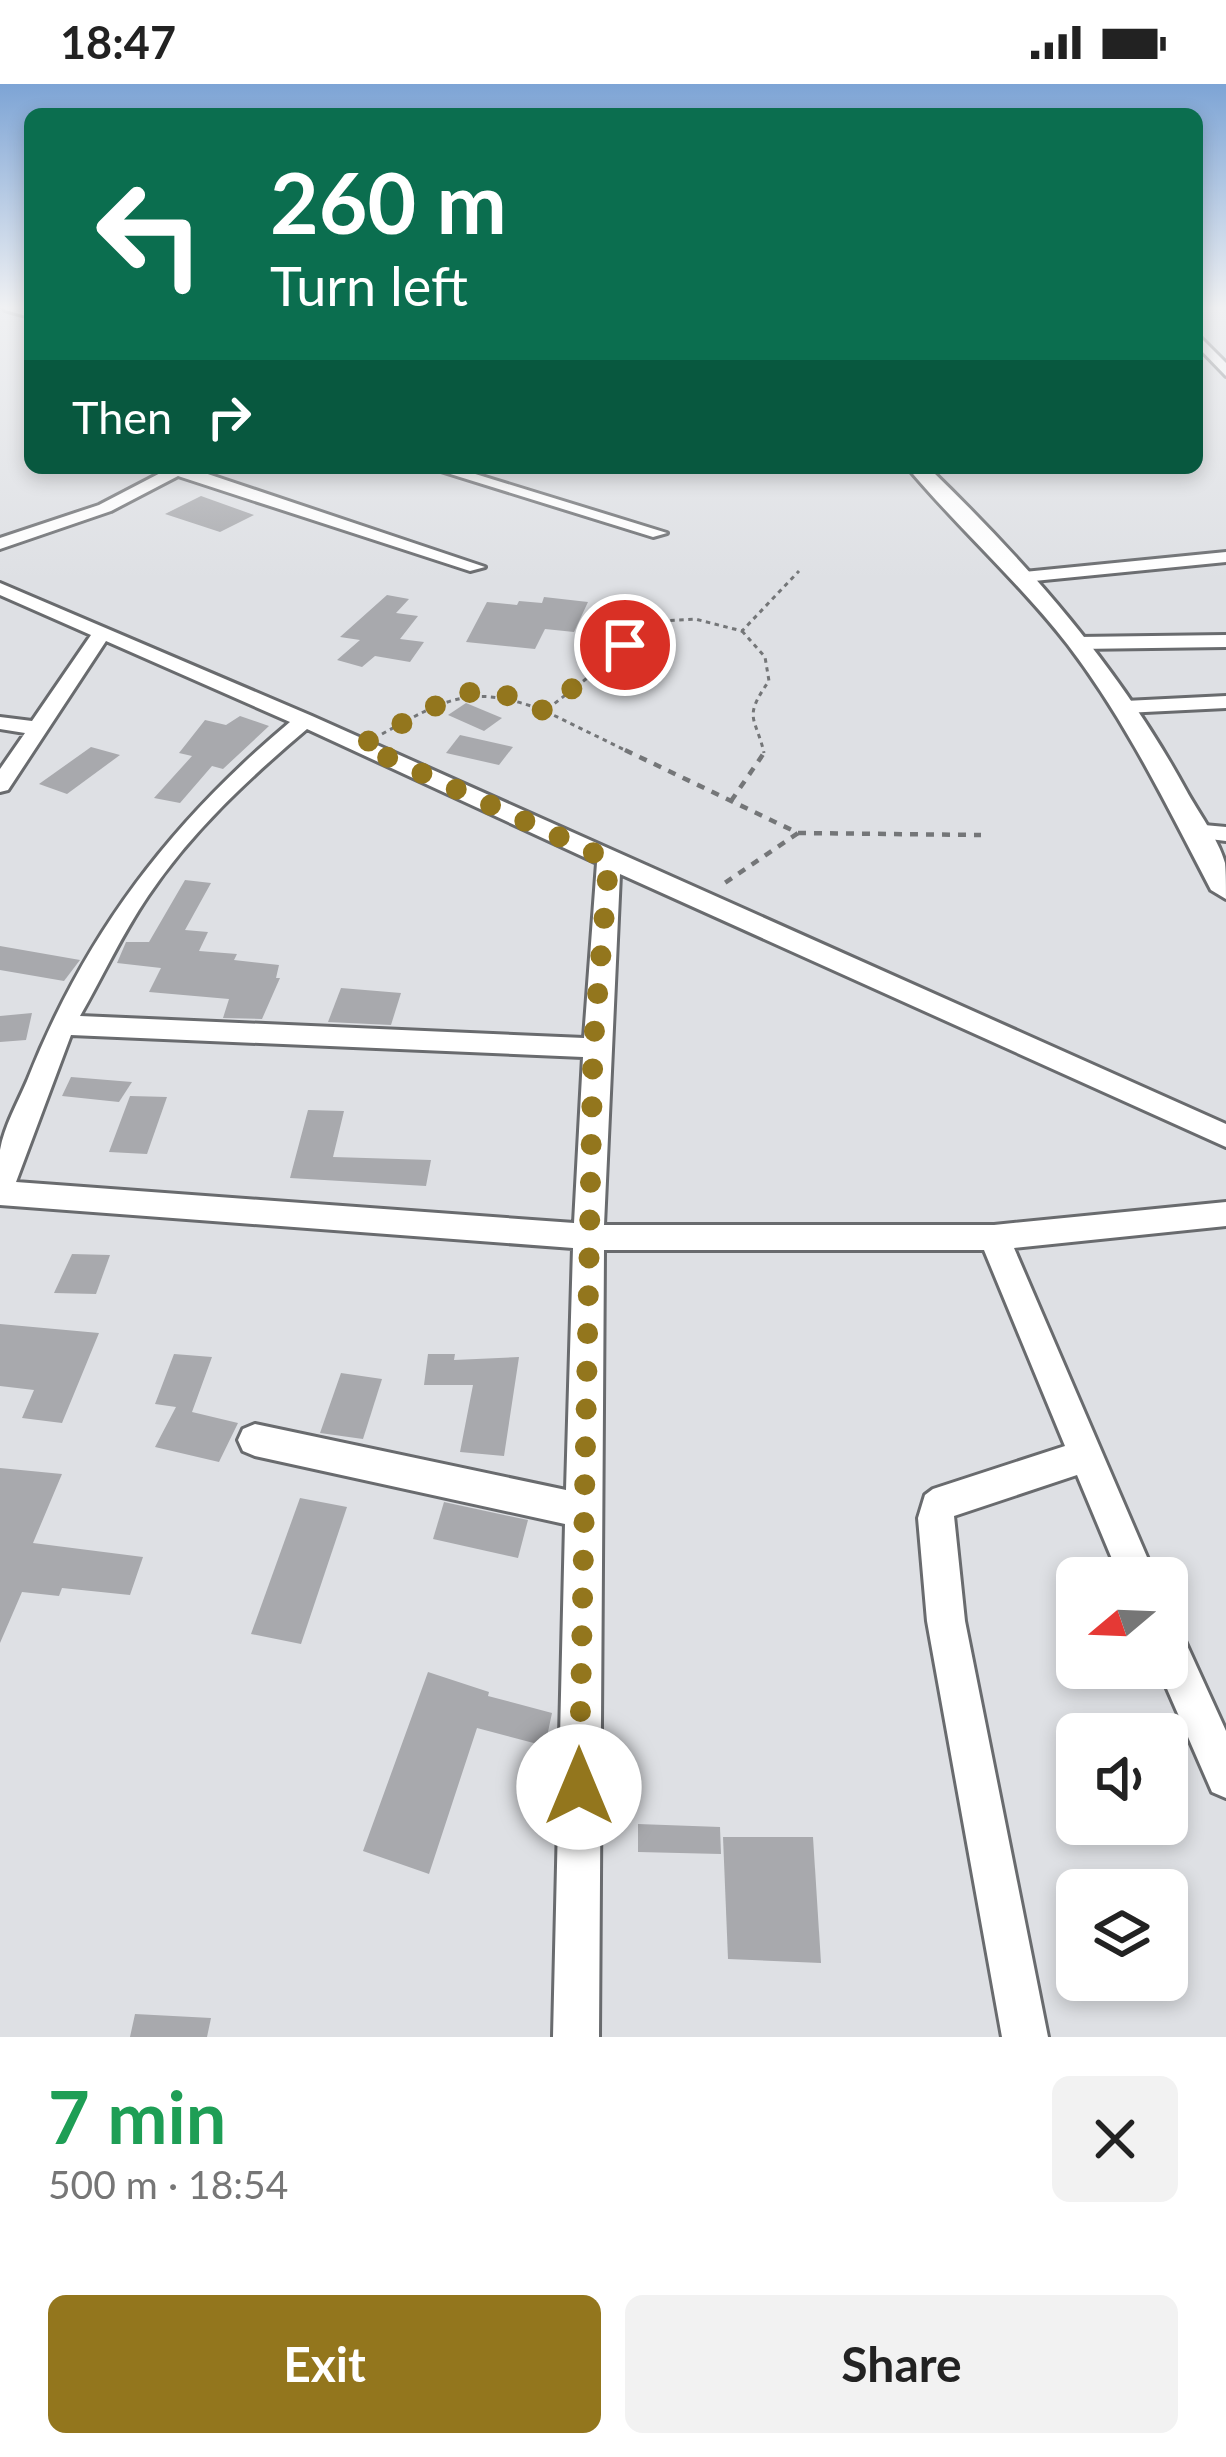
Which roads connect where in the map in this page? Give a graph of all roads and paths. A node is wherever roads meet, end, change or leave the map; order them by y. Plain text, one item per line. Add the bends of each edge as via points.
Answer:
1 (172, 474) edge
2 (192, 474) edge
3 (469, 474) edge
4 (924, 474) edge
5 (659, 532) dead end
6 (0, 544) edge
7 (1226, 557) edge
8 (476, 567) dead end
9 (799, 572) dead end
10 (1024, 577) junction
11 (0, 588) edge
12 (742, 631) junction
13 (102, 633) junction
14 (1226, 640) edge
15 (1078, 643) junction
16 (1226, 702) edge
17 (1125, 707) junction
18 (545, 711) junction
19 (304, 720) junction
20 (0, 723) edge
21 (37, 728) junction
22 (361, 745) junction
23 (0, 785) edge
24 (731, 801) junction
25 (1193, 831) junction
26 (798, 833) junction
27 (1226, 834) edge
28 (981, 835) dead end
29 (609, 860) junction
30 (1226, 890) edge
31 (701, 899) junction
32 (62, 1025) junction
33 (593, 1048) junction
34 (1226, 1136) edge
35 (0, 1189) edge
36 (1226, 1214) edge
37 (591, 1237) junction
38 (994, 1238) junction
39 (255, 1440) dead end
40 (1085, 1456) junction
41 (582, 1511) junction
42 (1129, 1557) edge
43 (1187, 1689) edge
44 (1226, 1778) edge
45 (576, 2037) edge
46 (1024, 2037) edge

1 - 6 street via 105,508
2 - 8 street
3 - 5 street
4 - 10 street
7 - 10 street
9 - 12 path
10 - 15 street
11 - 13 street
12 - 18 path via 665,617
12 - 24 path via 765,657 769,681 751,723 766,750
13 - 19 street
13 - 21 street
14 - 15 street
15 - 17 street
16 - 17 street
17 - 25 street
18 - 22 path via 503,694 462,692
18 - 24 path
19 - 22 street
19 - 32 street via 184,832 140,890
20 - 21 street
21 - 23 street
22 - 29 street
24 - 26 path
25 - 27 street
25 - 30 street
26 - 28 path
26 - 31 path
29 - 31 street
29 - 33 street
31 - 34 street
32 - 33 street
32 - 35 street
33 - 37 street
35 - 37 street
36 - 38 street
37 - 38 street
37 - 41 street
38 - 40 street
39 - 41 street
40 - 42 street
40 - 46 street via 946,1501 935,1517 946,1621
41 - 45 street
43 - 44 street

